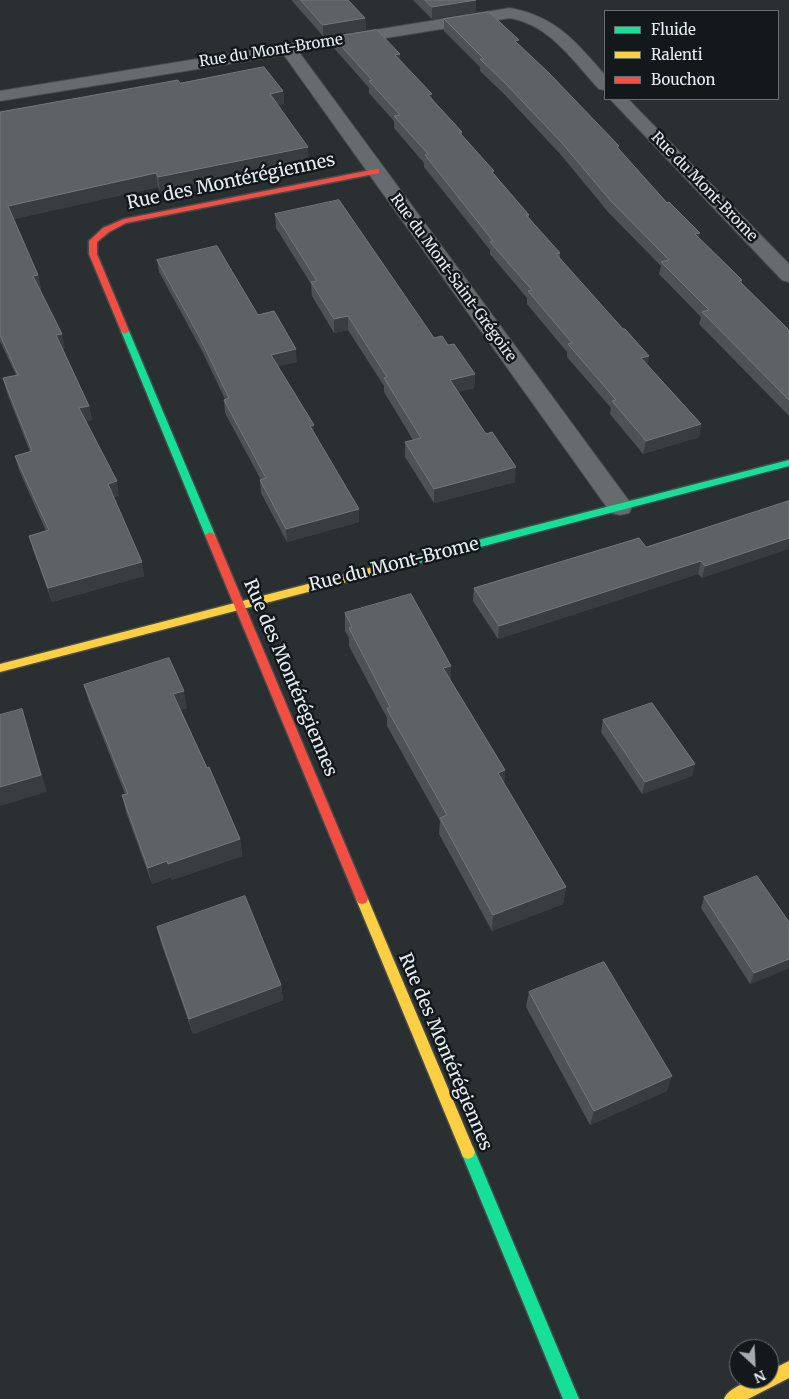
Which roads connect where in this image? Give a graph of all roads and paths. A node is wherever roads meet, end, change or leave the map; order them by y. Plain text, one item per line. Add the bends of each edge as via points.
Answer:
1 (287, 48) junction
2 (604, 84) edge
3 (0, 96) edge
4 (619, 100) edge
5 (376, 171) junction
6 (789, 276) edge
7 (789, 463) edge
8 (620, 507) junction
9 (240, 605) junction
10 (0, 668) edge
11 (789, 1370) edge
12 (571, 1399) edge
13 (732, 1399) edge

1 - 2 street, Rue du Mont-Brome via 510,13 543,23
1 - 3 street, Rue du Mont-Brome
1 - 5 street, Rue du Mont-Saint-Grégoire
4 - 6 street, Rue du Mont-Brome
5 - 8 street, Rue du Mont-Saint-Grégoire
5 - 9 street, Rue des Montérégiennes via 152,214 124,221 93,240 94,254
7 - 8 street, Rue du Mont-Brome
8 - 9 street, Rue du Mont-Brome
9 - 10 street, Rue du Mont-Brome
9 - 12 street, Rue des Montérégiennes
11 - 13 street

